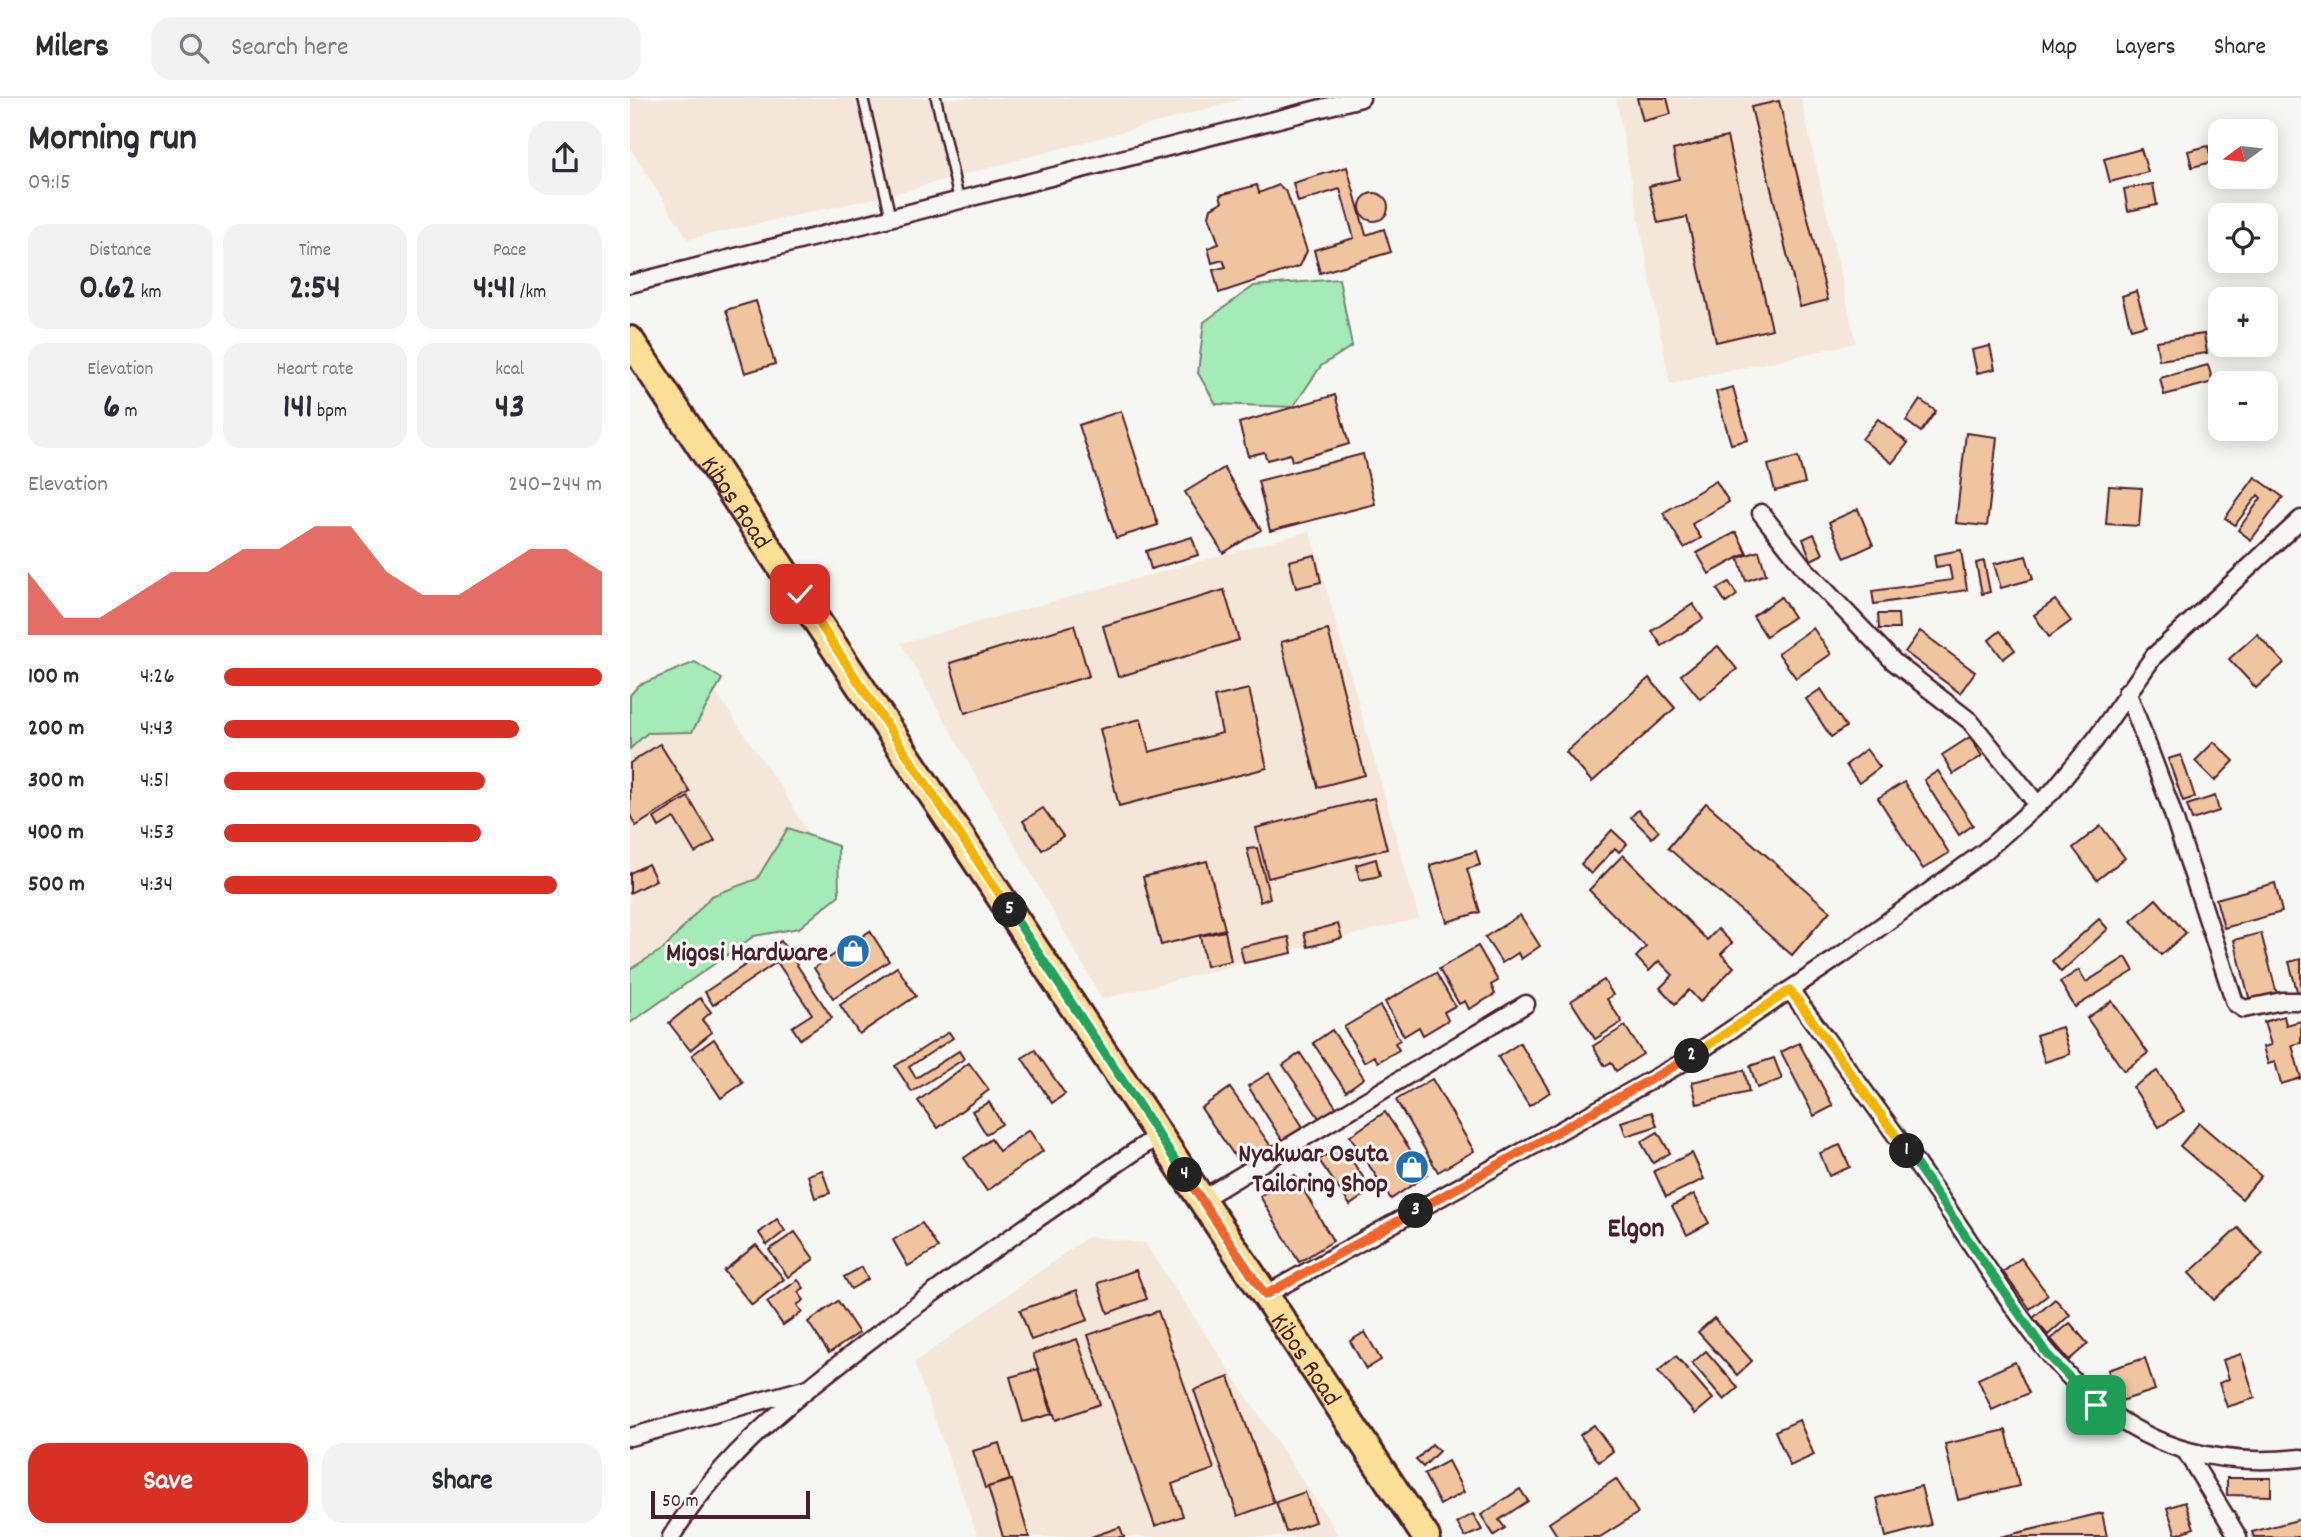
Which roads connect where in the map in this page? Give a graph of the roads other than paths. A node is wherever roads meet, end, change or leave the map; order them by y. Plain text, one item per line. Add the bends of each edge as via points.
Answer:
1 (863, 98) edge
2 (936, 98) edge
3 (1361, 98) edge
4 (959, 200) junction
5 (891, 218) junction
6 (630, 284) edge
7 (630, 340) edge
8 (1761, 513) dead end
9 (2301, 519) edge
10 (2127, 691) junction
11 (2038, 805) junction
12 (1790, 990) junction
13 (2301, 1002) edge
14 (1526, 1004) dead end
15 (1159, 1135) junction
16 (1202, 1199) junction
17 (1265, 1295) junction
18 (807, 1388) junction
19 (630, 1437) edge
20 (2185, 1450) junction
21 (2301, 1458) edge
22 (671, 1537) edge
23 (1426, 1537) edge
24 (2238, 1537) edge

1 - 5 lane
2 - 4 lane
3 - 4 street
4 - 5 street
5 - 6 street
7 - 15 main road, Kibos Road
8 - 11 street via 1807,570 1894,662 1970,721
9 - 10 street via 2154,656
10 - 11 street via 2095,740
10 - 13 street via 2174,814 2235,1003 2244,1009
11 - 12 street via 1984,852
12 - 17 street via 1682,1063
12 - 20 street via 2047,1354 2096,1405 2136,1430
14 - 16 street
15 - 16 main road, Kibos Road
15 - 18 street via 966,1268
16 - 17 main road, Kibos Road
17 - 23 main road, Kibos Road
18 - 19 street
18 - 22 street via 718,1469
20 - 21 street via 2231,1459
20 - 24 street

